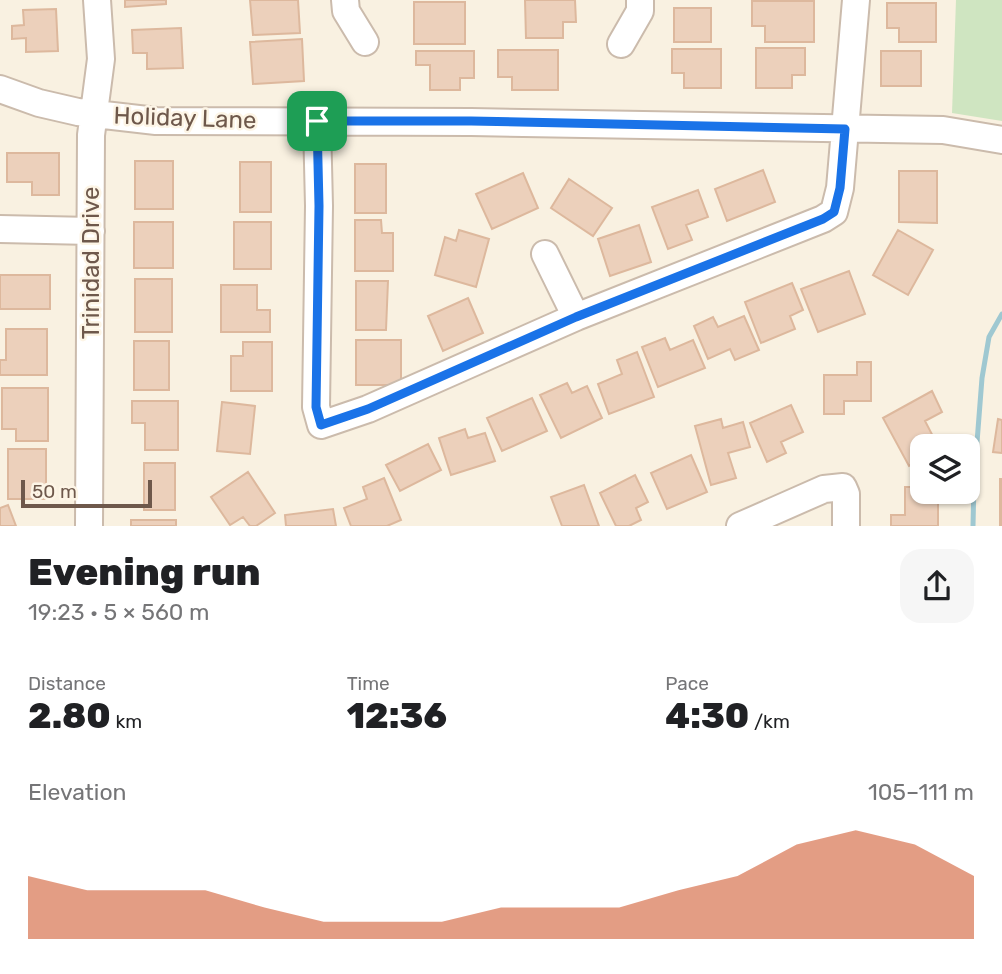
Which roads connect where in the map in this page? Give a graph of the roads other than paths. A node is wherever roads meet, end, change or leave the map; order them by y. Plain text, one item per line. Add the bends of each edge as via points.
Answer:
1 (97, 0) edge
2 (345, 0) edge
3 (640, 0) edge
4 (856, 0) edge
5 (365, 42) dead end
6 (621, 44) dead end
7 (0, 89) edge
8 (94, 114) junction
9 (317, 121) junction
10 (845, 129) junction
11 (1002, 140) edge
12 (0, 229) edge
13 (91, 231) junction
14 (545, 254) dead end
15 (576, 317) junction
16 (89, 526) edge
17 (740, 526) edge
18 (846, 526) edge

1 - 8 street, Trinidad Drive via 101,60
2 - 5 street via 346,11
3 - 6 street via 640,11
4 - 10 street
7 - 8 street, Holiday Lane via 39,103
8 - 9 street, Holiday Lane via 156,121
8 - 13 street, Trinidad Drive
9 - 10 street, Holiday Lane
9 - 15 street via 316,407 321,425 368,409
10 - 11 street, Holiday Lane via 943,130
10 - 15 street via 834,212
12 - 13 street
13 - 16 street, Trinidad Drive
14 - 15 street
17 - 18 street via 836,487 843,487 846,494

